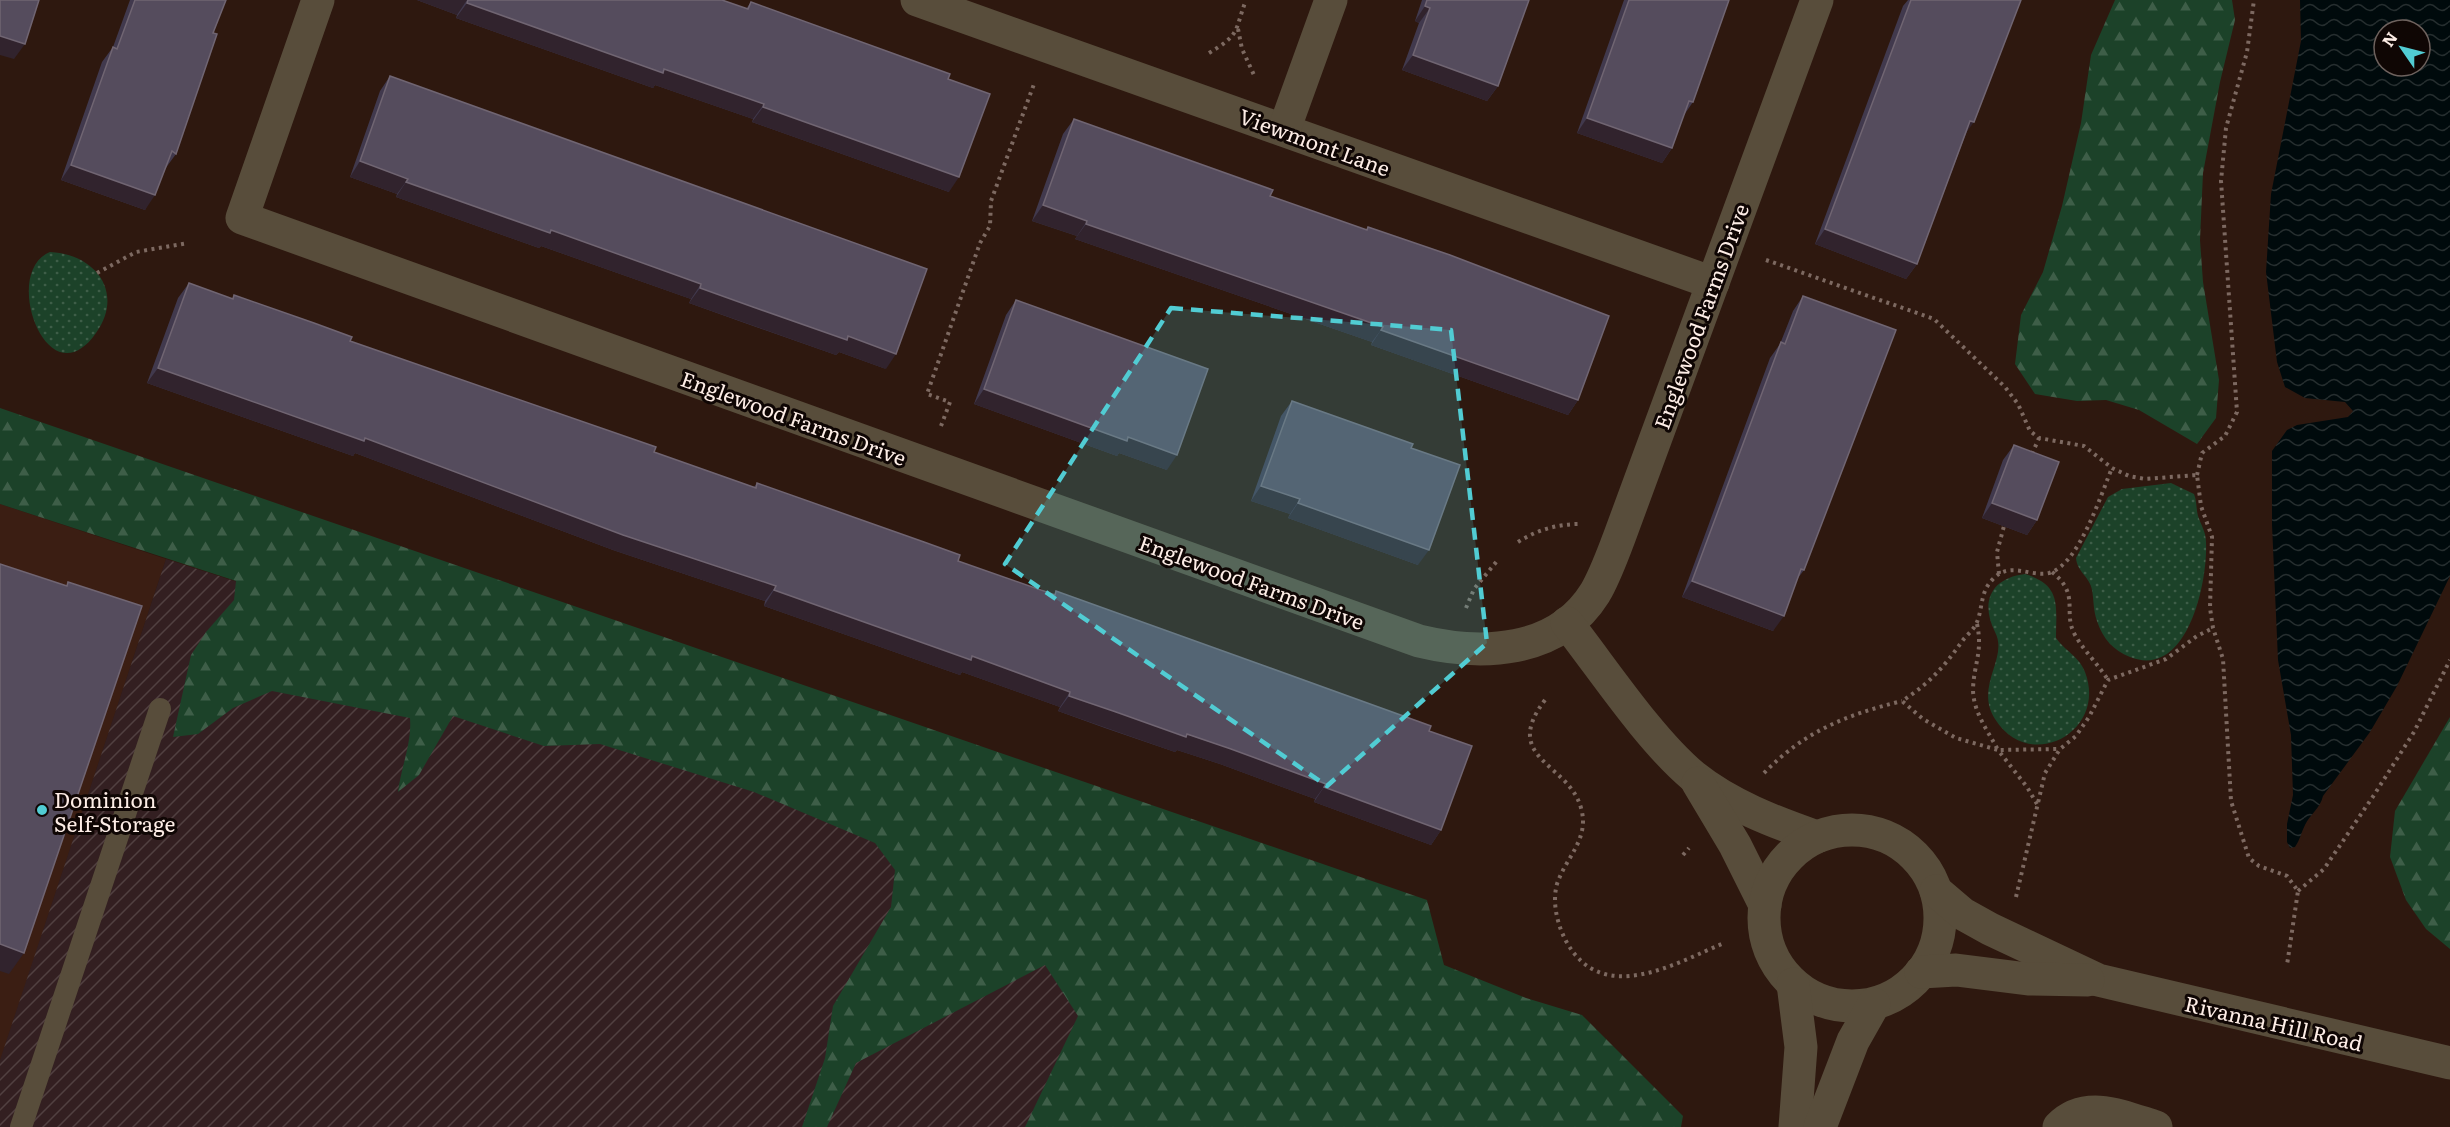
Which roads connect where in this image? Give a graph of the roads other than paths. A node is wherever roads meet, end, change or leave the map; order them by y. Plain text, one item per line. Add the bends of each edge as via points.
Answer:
1 (318, 0) edge
2 (917, 0) edge
3 (1331, 0) edge
4 (1817, 0) edge
5 (1284, 130) junction
6 (1713, 283) junction
7 (1566, 623) junction
8 (160, 709) dead end
9 (1694, 776) junction
10 (1817, 837) junction
11 (1936, 891) junction
12 (1765, 904) junction
13 (1921, 972) junction
14 (2098, 980) junction
15 (1793, 984) junction
16 (1874, 1004) junction
17 (2450, 1063) edge
18 (21, 1127) edge
19 (1795, 1127) edge
20 (1820, 1127) edge
21 (2059, 1127) edge
22 (2156, 1127) edge

1 - 7 street, Englewood Farms Drive via 242,218 1419,641 1462,650 1515,646 1540,639
2 - 5 street, Viewmont Lane
3 - 5 street
4 - 6 street, Englewood Farms Drive
5 - 6 street, Viewmont Lane
6 - 7 street, Englewood Farms Drive via 1607,568 1595,594
7 - 9 street via 1666,748
8 - 18 lane
9 - 10 street via 1755,813
9 - 12 street
10 - 11 street via 1845,830 1874,832 1901,844 1922,864
10 - 12 street via 1782,864
11 - 13 street via 1940,919 1935,947
11 - 14 street, Rivanna Hill Road via 1963,914 1990,929
12 - 15 street via 1765,933 1775,961
13 - 14 street, Rivanna Hill Road via 1956,970 2028,979
13 - 16 street via 1900,992
14 - 17 street, Rivanna Hill Road
15 - 16 street via 1817,1000 1845,1006
15 - 19 street via 1801,1047
16 - 20 street via 1853,1041
21 - 22 street via 2089,1110

